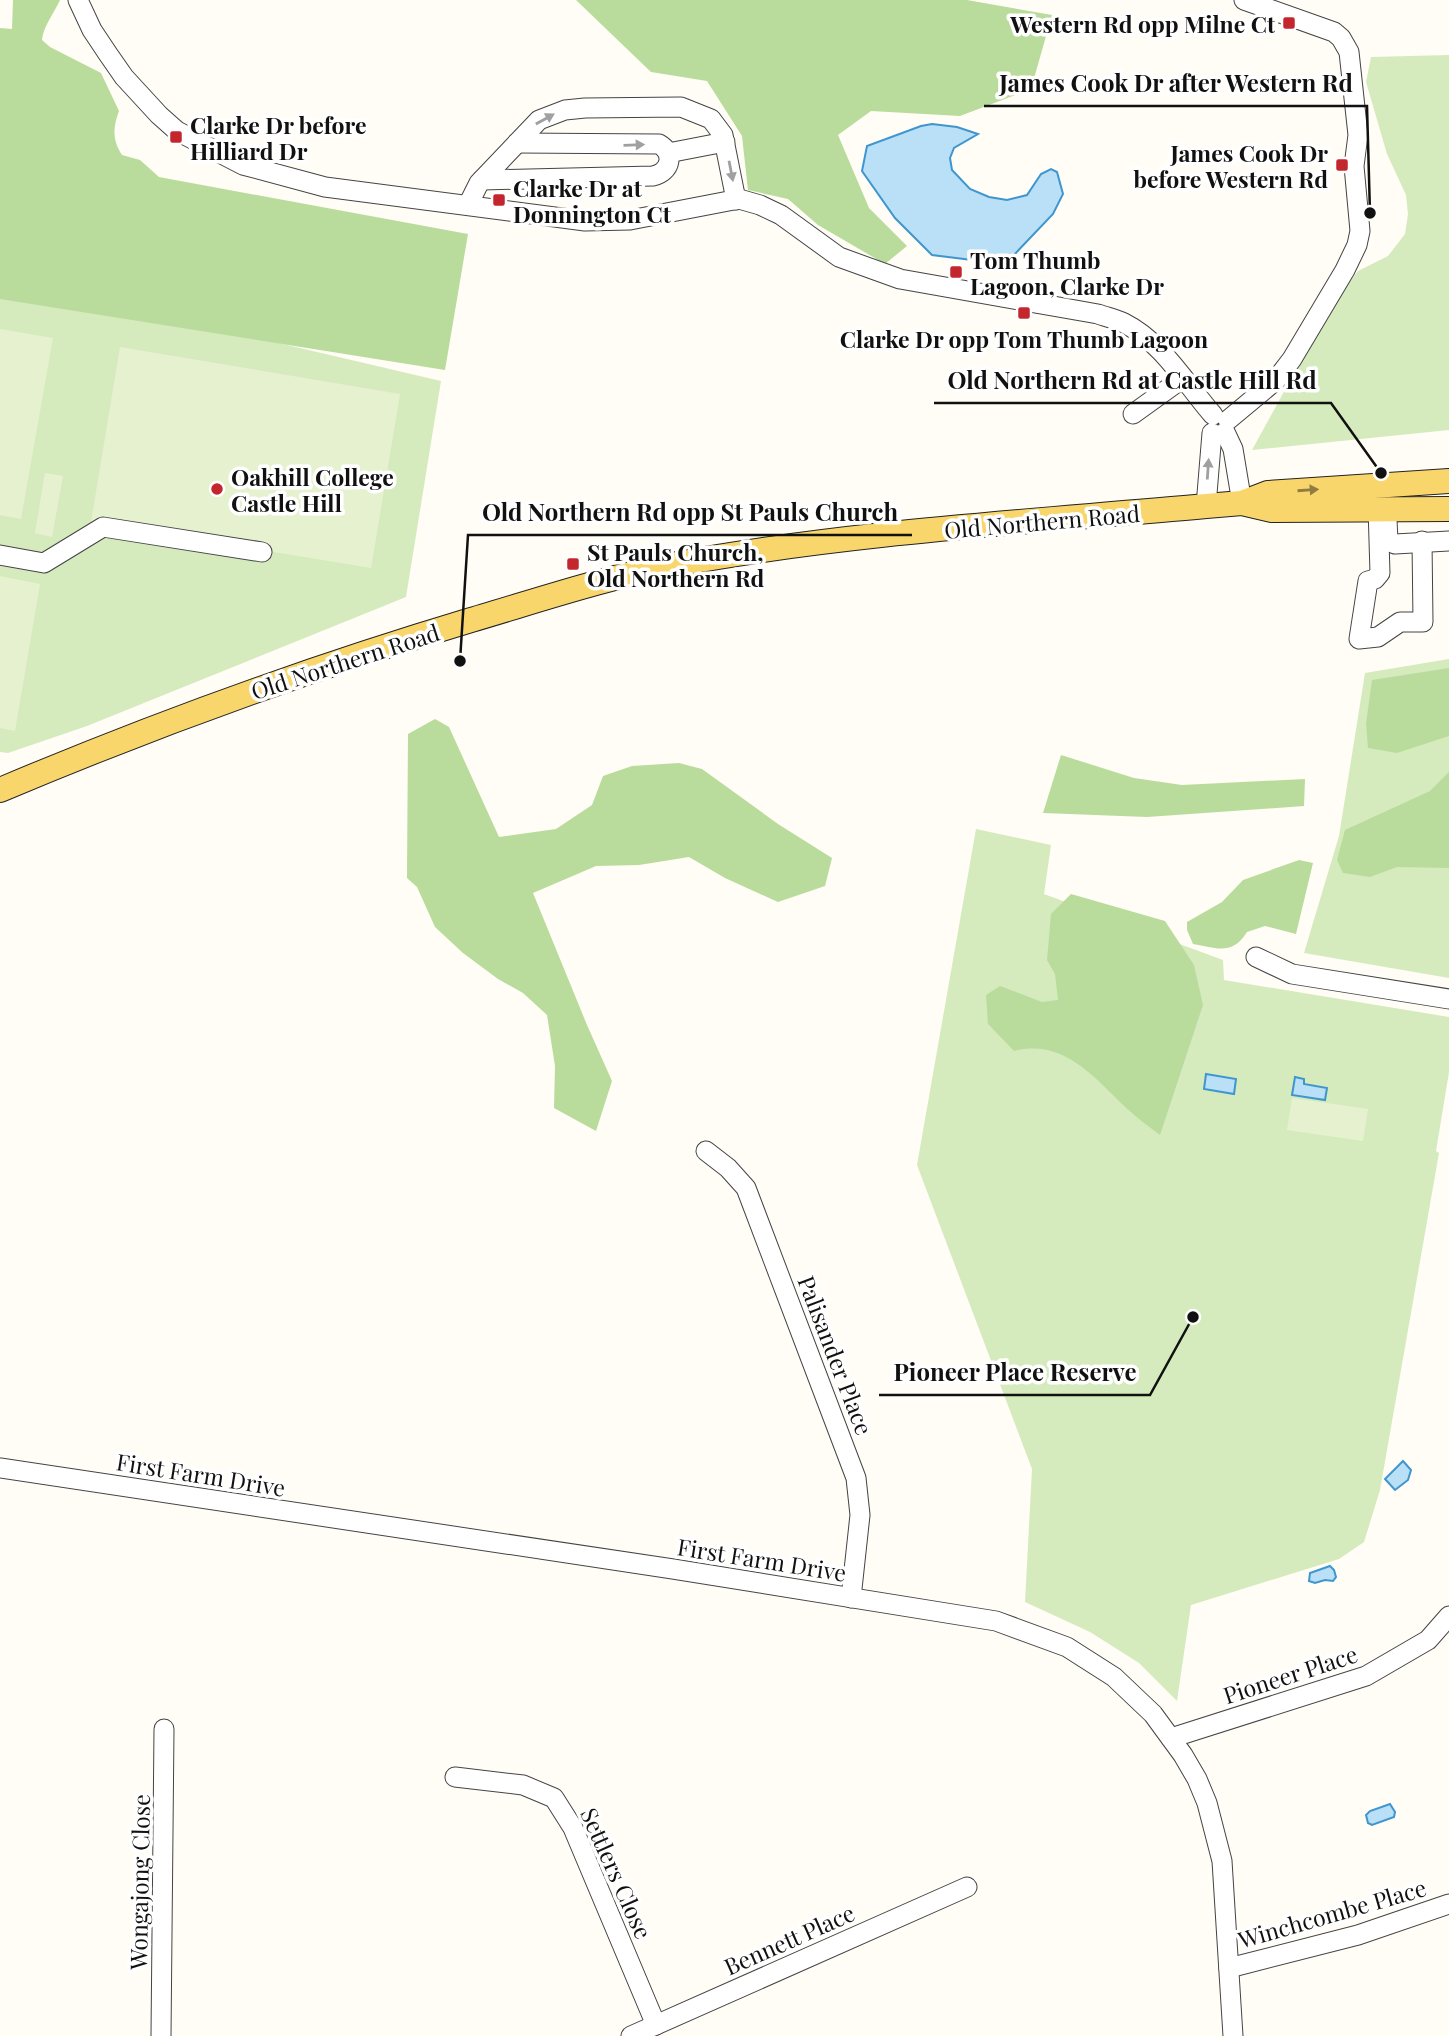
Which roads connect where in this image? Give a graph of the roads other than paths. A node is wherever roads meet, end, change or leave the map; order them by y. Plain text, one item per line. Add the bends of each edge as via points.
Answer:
1 (78, 0) edge
2 (1244, 0) edge
3 (725, 142) junction
4 (517, 143) junction
5 (668, 153) junction
6 (482, 180) junction
7 (736, 200) junction
8 (468, 205) junction
9 (1183, 378) junction
10 (1133, 414) dead end
11 (1219, 425) junction
12 (1449, 472) edge
13 (1449, 481) edge
14 (1409, 483) junction
15 (1242, 503) junction
16 (1206, 506) junction
17 (1382, 508) junction
18 (1449, 509) edge
19 (1422, 541) junction
20 (1449, 541) edge
21 (262, 552) dead end
22 (0, 555) edge
23 (0, 790) edge
24 (1256, 957) dead end
25 (1449, 999) edge
26 (706, 1151) dead end
27 (0, 1468) edge
28 (851, 1598) junction
29 (1449, 1616) edge
30 (164, 1730) dead end
31 (1171, 1738) junction
32 (455, 1777) dead end
33 (967, 1887) dead end
34 (1449, 1904) edge
35 (1229, 1968) junction
36 (656, 2025) junction
37 (161, 2036) edge
38 (631, 2036) edge
39 (1233, 2036) edge

1 - 8 street via 124,77 177,131 203,146 243,165 325,187
2 - 11 street via 1334,32 1349,51 1358,135 1354,166 1360,231 1345,270 1292,359 1276,380
4 -> 3 street via 539,120 565,110 681,107 711,119
3 - 5 street
3 -> 7 street
4 -> 5 street via 659,144
4 - 6 street
5 - 6 street via 669,165 653,176
6 - 8 street
7 - 8 street via 630,220 585,220
7 - 9 street via 781,215 839,257 900,279 1098,314 1124,323
9 - 10 street
9 - 11 street
11 - 15 street via 1233,449
16 -> 11 street
12 - 14 main road
13 - 14 main road, Old Northern Road
15 -> 14 main road, Old Northern Road via 1268,493
15 - 16 main road, Old Northern Road
15 - 17 main road, Old Northern Road via 1272,510
16 - 23 main road, Old Northern Road via 780,548 637,573 308,671
17 - 18 main road, Old Northern Road
17 - 19 street via 1388,541
17 - 19 street via 1380,573 1368,581 1359,639 1378,637 1401,622 1423,622
19 - 20 street
21 - 22 street via 103,527 44,563
24 - 25 street via 1292,974
26 - 28 street, Palisander Place via 746,1188 856,1478 860,1515
27 - 28 street, First Farm Drive
28 - 31 street, First Farm Drive via 996,1621 1067,1647 1114,1677
29 - 31 street, Pioneer Place via 1428,1640 1366,1676
30 - 37 street, Wongajong Close
31 - 35 street, First Farm Drive via 1207,1803 1222,1861
32 - 36 street, Settlers Close via 523,1785 554,1798 573,1828
33 - 36 street, Bennett Place
34 - 35 street, Winchcombe Place via 1358,1936
35 - 39 street, First Farm Drive
36 - 38 street, Bennett Place

